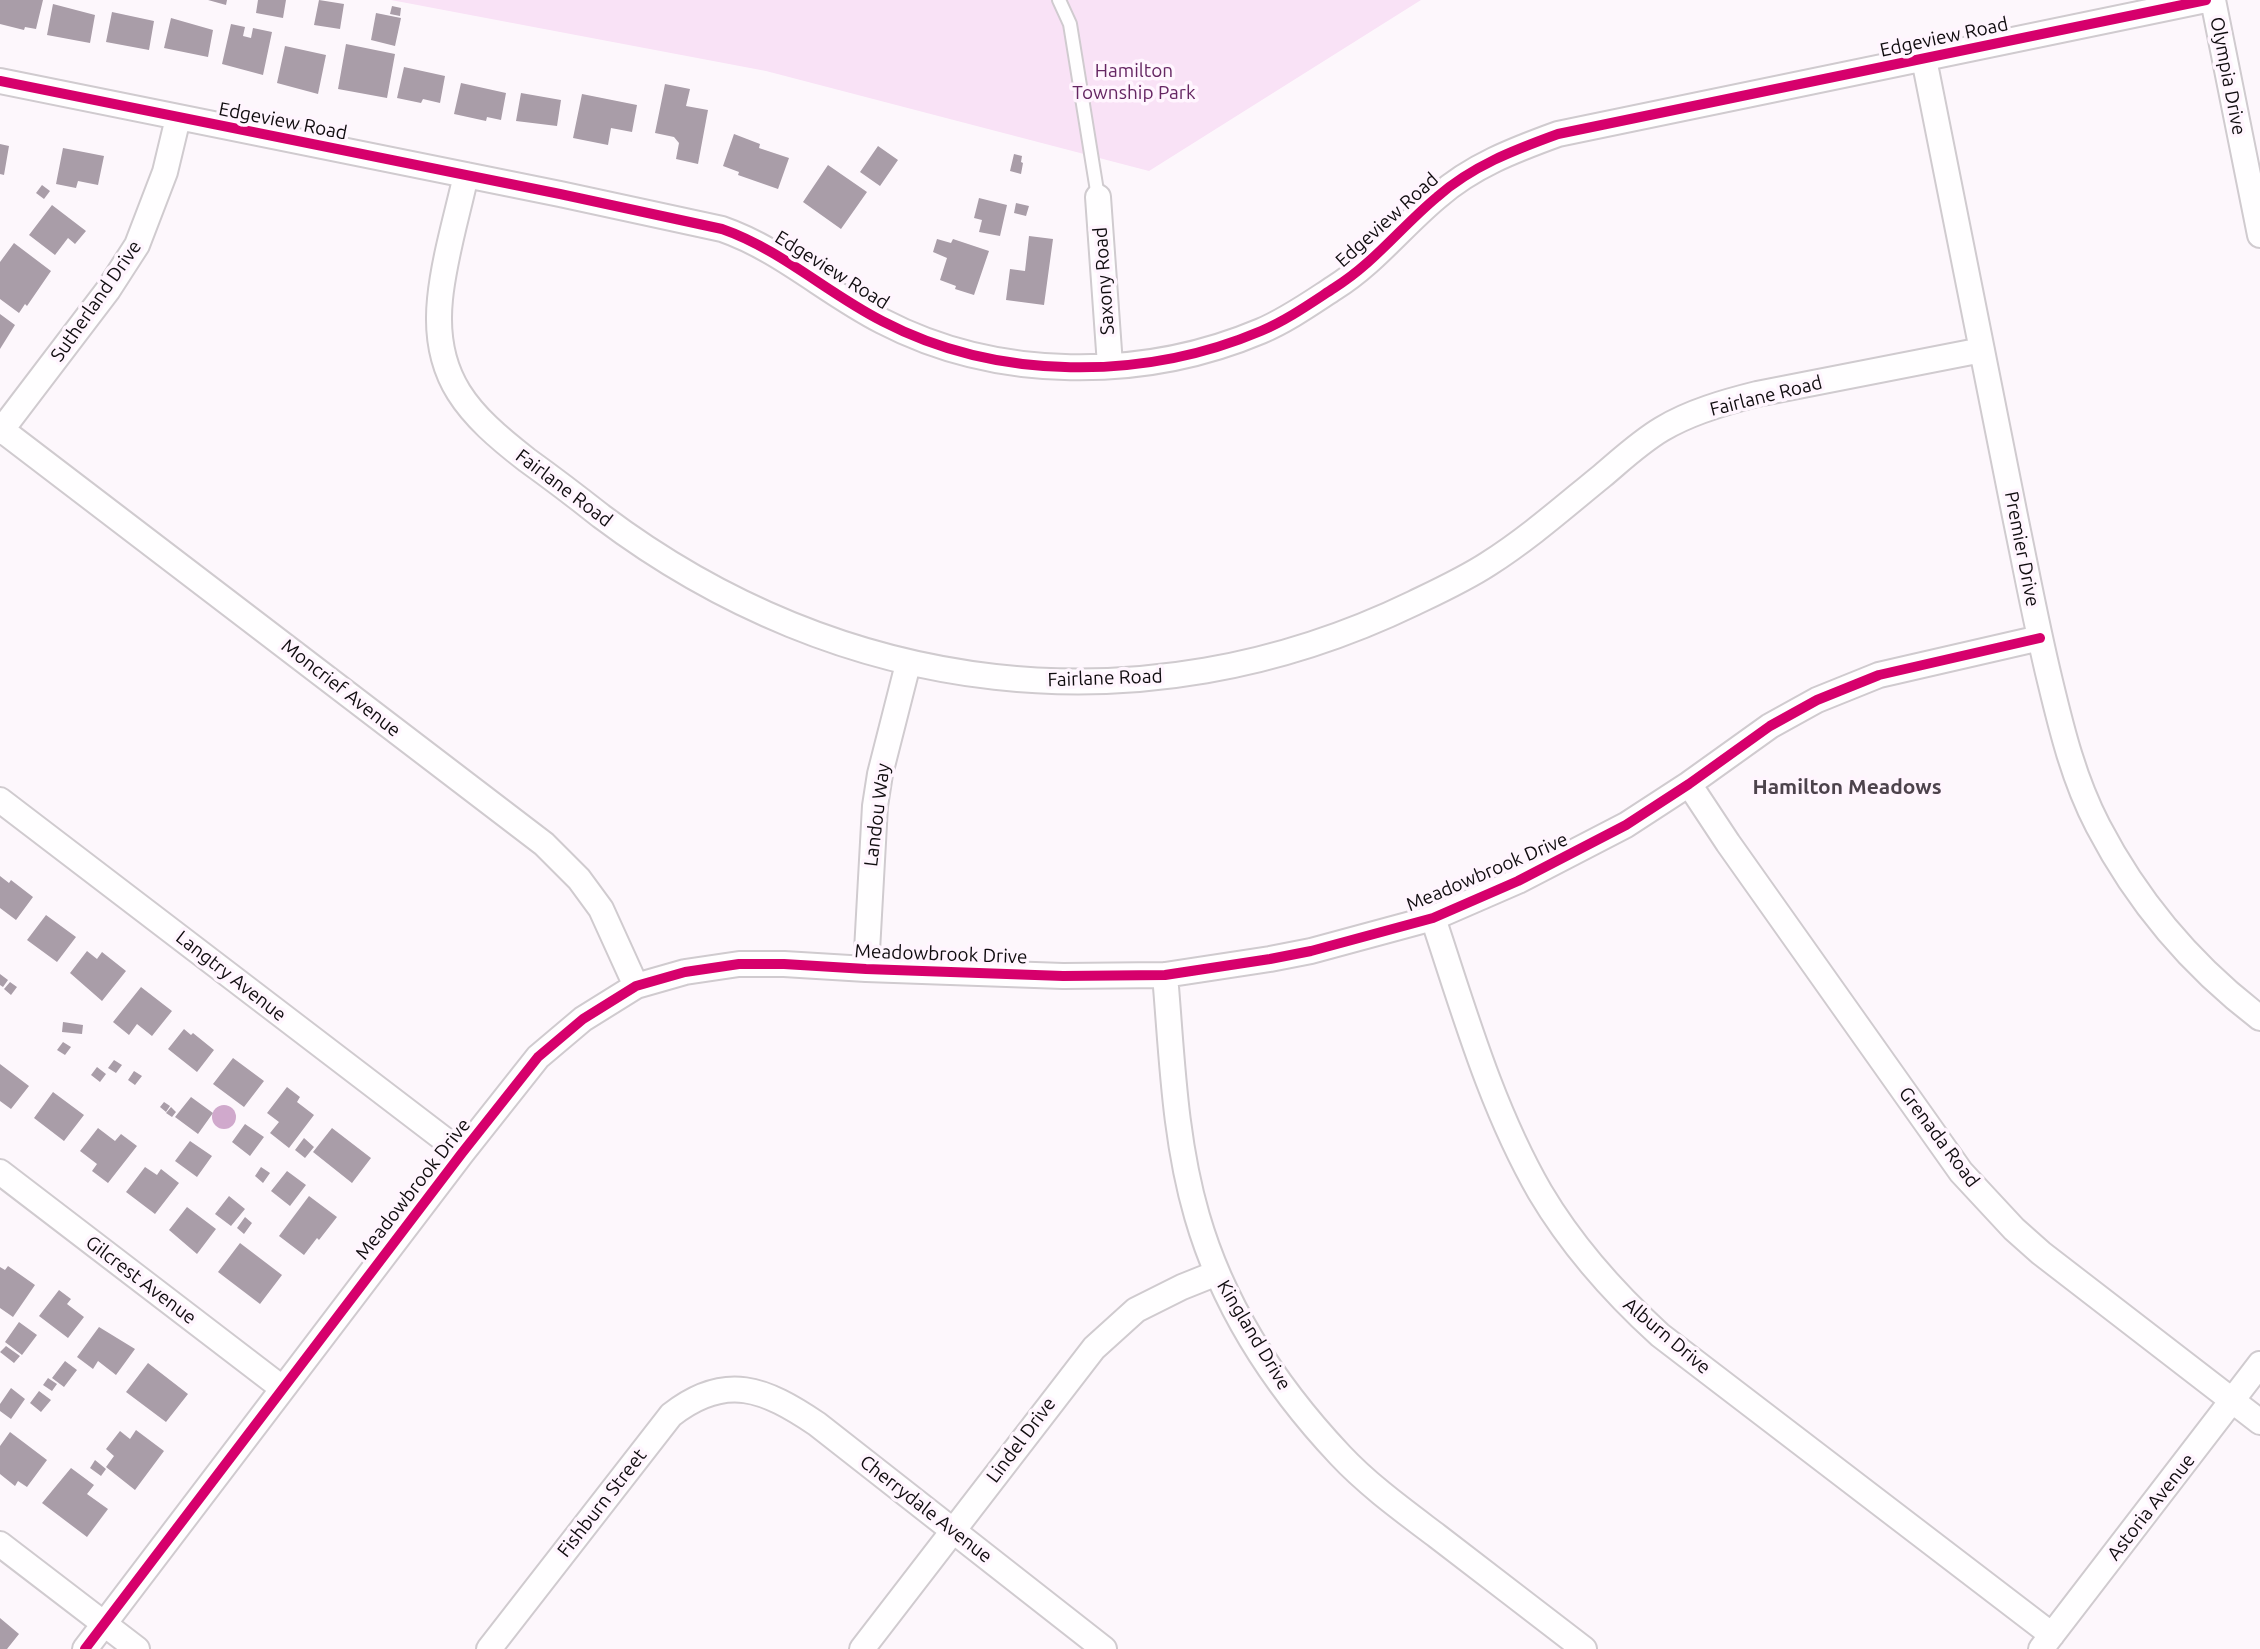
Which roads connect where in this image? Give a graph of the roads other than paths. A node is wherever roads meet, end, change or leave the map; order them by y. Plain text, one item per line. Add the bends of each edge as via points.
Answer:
1 (1059, 0) edge
2 (2206, 0) edge
3 (2213, 0) edge
4 (1924, 59) junction
5 (0, 81) edge
6 (178, 118) junction
7 (467, 175) junction
8 (1098, 197) joint
9 (2260, 235) edge
10 (1982, 350) junction
11 (1110, 365) junction
12 (1, 431) edge
13 (2040, 638) junction
14 (908, 664) junction
15 (1689, 784) junction
16 (0, 800) edge
17 (1433, 918) junction
18 (866, 969) junction
19 (1164, 975) junction
20 (636, 986) junction
21 (2260, 1018) edge
22 (462, 1153) junction
23 (0, 1172) edge
24 (1217, 1273) junction
25 (2260, 1364) edge
26 (282, 1388) junction
27 (737, 1389) joint
28 (2233, 1402) junction
29 (2260, 1422) edge
30 (953, 1530) junction
31 (0, 1544) edge
32 (104, 1624) junction
33 (2047, 1642) edge
34 (85, 1649) edge
35 (136, 1649) edge
36 (489, 1649) edge
37 (862, 1649) edge
38 (1104, 1649) edge
39 (1584, 1649) edge

1 - 8 lane via 1070,24
2 - 4 street, Edgeview Road
3 - 9 street, Olympia Drive
4 - 10 street, Premier Drive
4 - 11 street, Edgeview Road via 1558,134 1511,151 1470,172 1436,197 1367,265 1282,320 1202,352
5 - 6 street, Edgeview Road
6 - 7 street, Edgeview Road
6 - 12 street, Sutherland Drive via 165,172 137,244 108,290
7 - 11 street, Edgeview Road via 674,217 739,235 846,302 923,340 1011,363
7 - 14 street, Fairlane Road via 440,297 439,330 449,375 474,415 634,541 717,591 826,639
8 - 11 street, Saxony Road
10 - 13 street, Premier Drive
10 - 14 street, Fairlane Road via 1756,394 1684,418 1644,440 1488,565 1383,618 1284,654 1179,675 1094,682 1036,681
12 - 20 street, Moncrief Avenue via 544,844 601,909
13 - 15 street, Meadowbrook Drive via 1880,675 1817,700 1770,726
13 - 21 street, Premier Drive via 2069,756 2109,846 2181,946
14 - 18 street, Landou Way via 875,806
15 - 17 street, Meadowbrook Drive via 1580,850
15 - 28 street, Grenada Road via 1961,1172 2041,1253
16 - 22 street, Langtry Avenue
17 - 19 street, Meadowbrook Drive via 1270,960
17 - 33 street, Alburn Drive via 1515,1144 1555,1214 1605,1280 1660,1335
18 - 19 street, Meadowbrook Drive
18 - 20 street, Meadowbrook Drive via 739,964
19 - 24 street, Kingland Drive via 1181,1144 1197,1215
20 - 22 street, Meadowbrook Drive via 583,1018 538,1057
22 - 26 street, Meadowbrook Drive
23 - 26 street, Gilcrest Avenue
24 - 30 street, Lindel Drive via 1136,1310 1114,1328 1081,1363
24 - 39 street, Kingland Drive via 1257,1349 1293,1401 1341,1457 1396,1505
25 - 28 street, Astoria Avenue
26 - 32 street, Meadowbrook Drive
27 - 30 street, Cherrydale Avenue via 786,1403
27 - 36 street, Fishburn Street via 711,1393 671,1415
28 - 29 street, Grenada Road
28 - 33 street, Astoria Avenue
30 - 37 street, Lindel Drive
30 - 38 street, Cherrydale Avenue
31 - 32 street
32 - 34 street, Meadowbrook Drive
32 - 35 street

